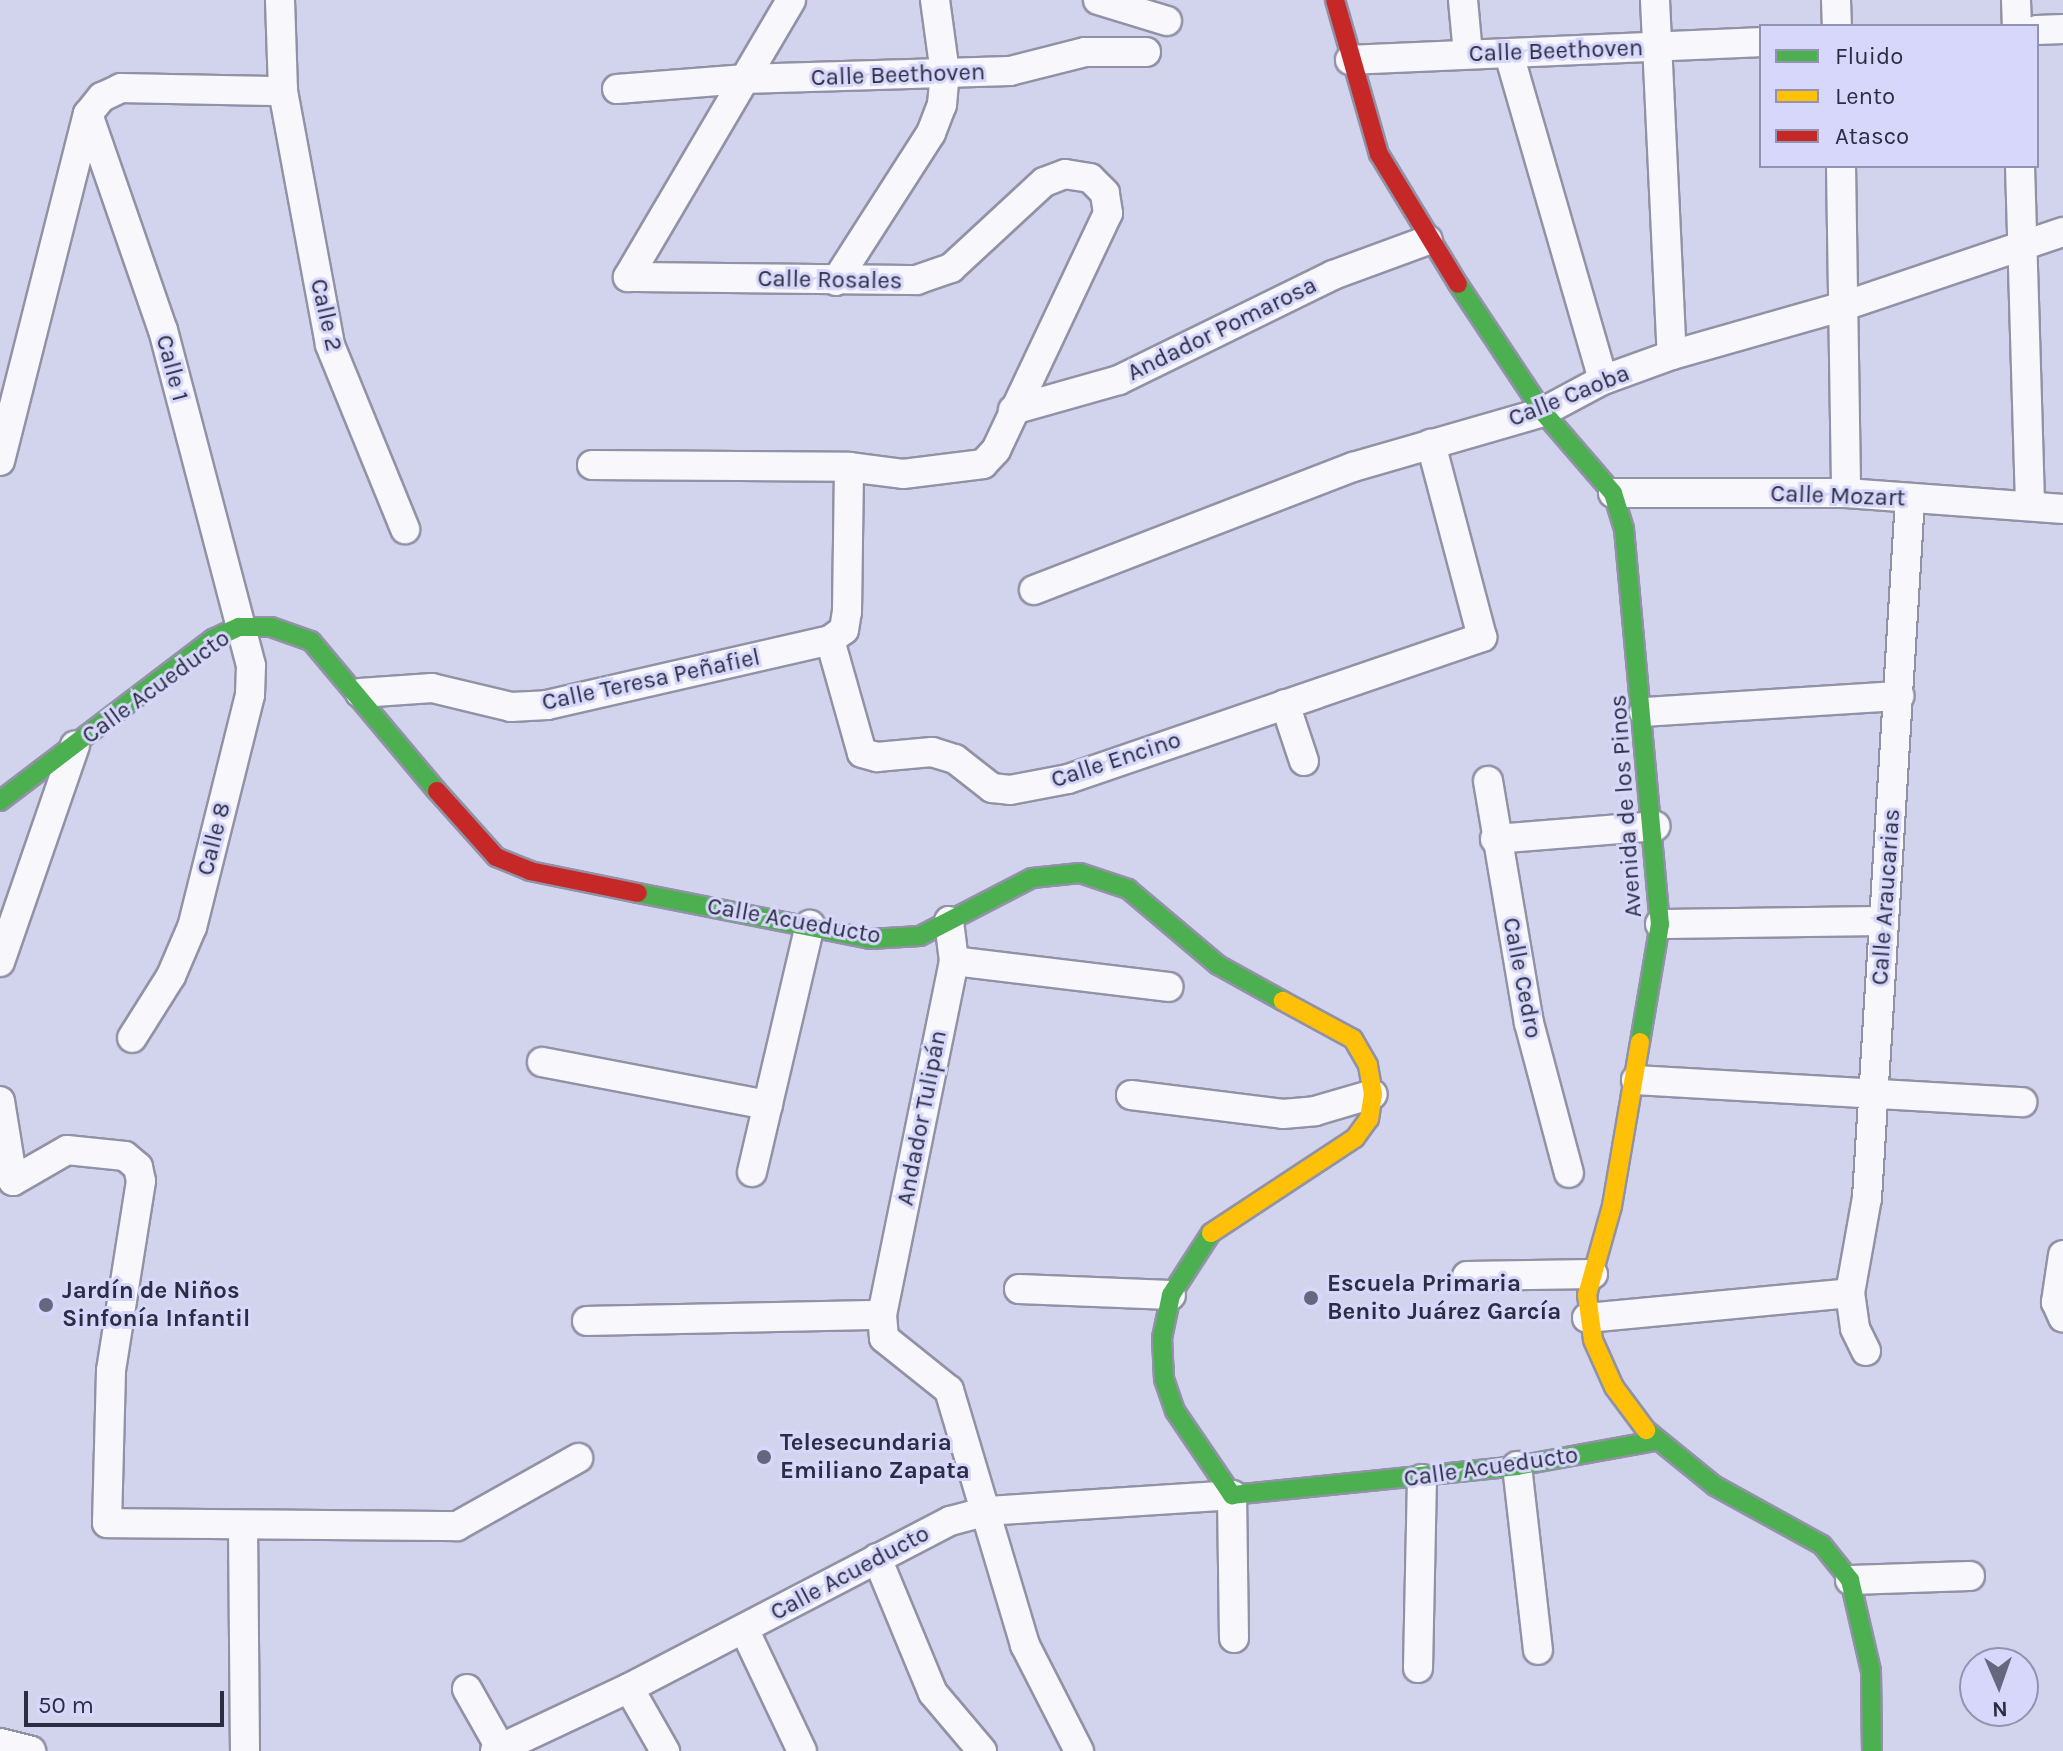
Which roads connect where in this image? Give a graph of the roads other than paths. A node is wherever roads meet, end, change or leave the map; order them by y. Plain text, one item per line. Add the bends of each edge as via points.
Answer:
1 (280, 0) edge
2 (791, 0) edge
3 (935, 0) edge
4 (1098, 0) edge
5 (1335, 0) edge
6 (1463, 0) edge
7 (1655, 0) edge
8 (1836, 0) edge
9 (2016, 0) edge
10 (1167, 21) dead end
11 (1837, 24) edge
12 (2017, 24) edge
13 (2063, 29) edge
14 (2039, 30) edge
15 (1759, 42) edge
16 (1657, 47) junction
17 (1146, 52) dead end
18 (1468, 54) junction
19 (1509, 54) junction
20 (1350, 60) junction
21 (945, 73) junction
22 (743, 79) junction
23 (617, 89) dead end
24 (283, 91) junction
25 (88, 114) junction
26 (1841, 168) edge
27 (2020, 168) edge
28 (2063, 232) edge
29 (1428, 240) junction
30 (2022, 246) junction
31 (836, 281) junction
32 (1844, 306) junction
33 (1672, 355) junction
34 (1603, 380) junction
35 (1013, 410) junction
36 (1543, 412) junction
37 (1431, 444) junction
38 (0, 461) edge
39 (592, 465) dead end
40 (849, 467) junction
41 (1613, 493) junction
42 (1846, 493) junction
43 (1910, 499) junction
44 (2030, 506) junction
45 (2063, 509) edge
46 (405, 529) dead end
47 (1034, 590) dead end
48 (239, 627) junction
49 (837, 635) junction
50 (360, 693) junction
51 (1899, 696) junction
52 (1285, 704) junction
53 (1644, 712) junction
54 (75, 746) junction
55 (1304, 761) dead end
56 (1488, 781) dead end
57 (0, 801) edge
58 (1655, 826) junction
59 (1495, 839) junction
60 (949, 921) junction
61 (1884, 921) junction
62 (1660, 924) junction
63 (810, 925) junction
64 (954, 961) junction
65 (0, 962) edge
66 (1168, 987) dead end
67 (132, 1038) dead end
68 (542, 1062) dead end
69 (1636, 1080) junction
70 (1872, 1093) junction
71 (1373, 1094) junction
72 (1131, 1095) dead end
73 (0, 1101) edge
74 (2022, 1102) dead end
75 (768, 1105) junction
76 (752, 1172) dead end
77 (1569, 1173) dead end
78 (2063, 1255) edge
79 (1593, 1274) junction
80 (1467, 1276) dead end
81 (1019, 1289) dead end
82 (1850, 1293) junction
83 (1171, 1295) junction
84 (882, 1315) junction
85 (1587, 1318) junction
86 (2063, 1318) edge
87 (587, 1321) dead end
88 (1866, 1351) dead end
89 (1654, 1441) junction
90 (578, 1458) dead end
91 (1517, 1466) junction
92 (1422, 1479) junction
93 (1232, 1495) junction
94 (987, 1511) junction
95 (243, 1525) junction
96 (877, 1558) junction
97 (1970, 1576) dead end
98 (1850, 1580) junction
99 (744, 1629) junction
100 (1234, 1638) dead end
101 (1538, 1650) dead end
102 (1418, 1668) dead end
103 (629, 1688) junction
104 (467, 1689) dead end
105 (0, 1743) edge
106 (498, 1750) edge
107 (31, 1751) edge
108 (245, 1751) edge
109 (665, 1751) edge
110 (802, 1751) edge
111 (982, 1751) edge
112 (1079, 1751) edge
113 (1872, 1751) edge

1 - 24 street, Calle 2
2 - 22 street
3 - 21 street
4 - 10 street
5 - 20 street, Avenida de los Pinos
6 - 18 street
7 - 16 street
8 - 11 street
9 - 12 street
13 - 14 street
15 - 16 street, Calle Beethoven
16 - 19 street, Calle Beethoven
16 - 33 street
17 - 21 street, Calle Beethoven via 1085,52 1010,71
18 - 19 street, Calle Beethoven
18 - 20 street, Calle Beethoven
19 - 34 street
20 - 29 street, Avenida de los Pinos via 1379,154
21 - 22 street, Calle Beethoven
21 - 31 street via 931,133
22 - 23 street, Calle Beethoven
22 - 31 street, Calle Rosales via 628,277
24 - 25 street via 121,88 102,97
24 - 46 street, Calle 2 via 330,345
25 - 38 street
25 - 48 street, Calle 1 via 163,330
26 - 32 street
27 - 30 street
28 - 30 street, Calle Caoba
29 - 35 street, Andador Pomarosa via 1333,275 1119,380
29 - 36 street, Avenida de los Pinos
30 - 32 street, Calle Caoba
30 - 44 street
31 - 35 street, Calle Rosales via 917,280 951,268 1044,182 1065,174 1090,178 1105,193 1108,213
32 - 33 street, Calle Caoba
32 - 42 street
33 - 34 street, Calle Caoba
34 - 36 street, Calle Caoba
35 - 40 street via 996,450 983,464 903,474
36 - 37 street, Calle Caoba
36 - 41 street, Avenida de los Pinos
37 - 47 street, Calle Caoba via 1353,467
37 - 52 street, Calle Encino via 1482,637
39 - 40 street
40 - 49 street
41 - 42 street, Calle Mozart
41 - 53 street, Avenida de los Pinos via 1624,529
42 - 43 street, Calle Mozart
43 - 44 street, Calle Mozart
43 - 51 street, Calle Araucarias
44 - 45 street, Calle Mozart
48 - 50 street, Calle Acueducto via 271,627 311,641
48 - 54 street, Calle Acueducto via 213,639
48 - 67 street, Calle 8 via 251,666 250,695 192,927 171,976
49 - 50 street, Calle Teresa Peñafiel via 547,705 511,707 432,688
49 - 52 street, Calle Encino via 862,753 877,757 932,752 955,759 992,788 1010,790 1068,779
50 - 63 street, Calle Acueducto via 496,857 530,871
51 - 53 street
51 - 61 street, Calle Araucarias
52 - 55 street
53 - 58 street, Avenida de los Pinos
54 - 57 street, Calle Acueducto
54 - 65 street
56 - 59 street, Calle Cedro
58 - 59 street
58 - 62 street, Avenida de los Pinos
59 - 77 street, Calle Cedro via 1529,1023
60 - 63 street, Calle Acueducto via 920,936 896,939
60 - 64 street, Andador Tulipán
60 - 71 street, Calle Acueducto via 1032,878 1080,873 1128,889 1218,965 1353,1039 1368,1065
61 - 62 street
61 - 70 street, Calle Araucarias
62 - 69 street, Avenida de los Pinos
63 - 75 street
64 - 66 street
64 - 84 street, Andador Tulipán
68 - 75 street
69 - 70 street
69 - 79 street, Avenida de los Pinos
70 - 74 street
70 - 82 street, Calle Araucarias via 1867,1198
71 - 72 street via 1315,1111 1283,1114
71 - 83 street via 1369,1119 1355,1138 1214,1229 1189,1260
73 - 95 street via 13,1181 67,1150 125,1156 138,1167 141,1181 111,1371 107,1523
75 - 76 street
78 - 86 street via 2056,1302
79 - 80 street
79 - 85 street, Avenida de los Pinos
81 - 83 street
82 - 85 street
82 - 88 street via 1855,1328
83 - 93 street via 1162,1338 1164,1379 1175,1411
84 - 87 street
84 - 94 street via 884,1338 949,1390
85 - 89 street, Avenida de los Pinos via 1614,1387
89 - 91 street, Calle Acueducto
89 - 98 street, Avenida de los Pinos via 1715,1486 1822,1545
90 - 95 street via 457,1526
91 - 92 street, Calle Acueducto
91 - 101 street
92 - 93 street, Calle Acueducto
92 - 102 street
93 - 94 street, Calle Acueducto
93 - 100 street
94 - 96 street, Calle Acueducto via 950,1521
94 - 112 street via 1025,1645
95 - 108 street
96 - 99 street, Calle Acueducto
96 - 111 street via 933,1693
97 - 98 street
98 - 113 street, Avenida de los Pinos via 1871,1671
99 - 103 street, Calle Acueducto
99 - 110 street
103 - 106 street, Calle Acueducto
103 - 109 street
104 - 106 street
105 - 107 street

